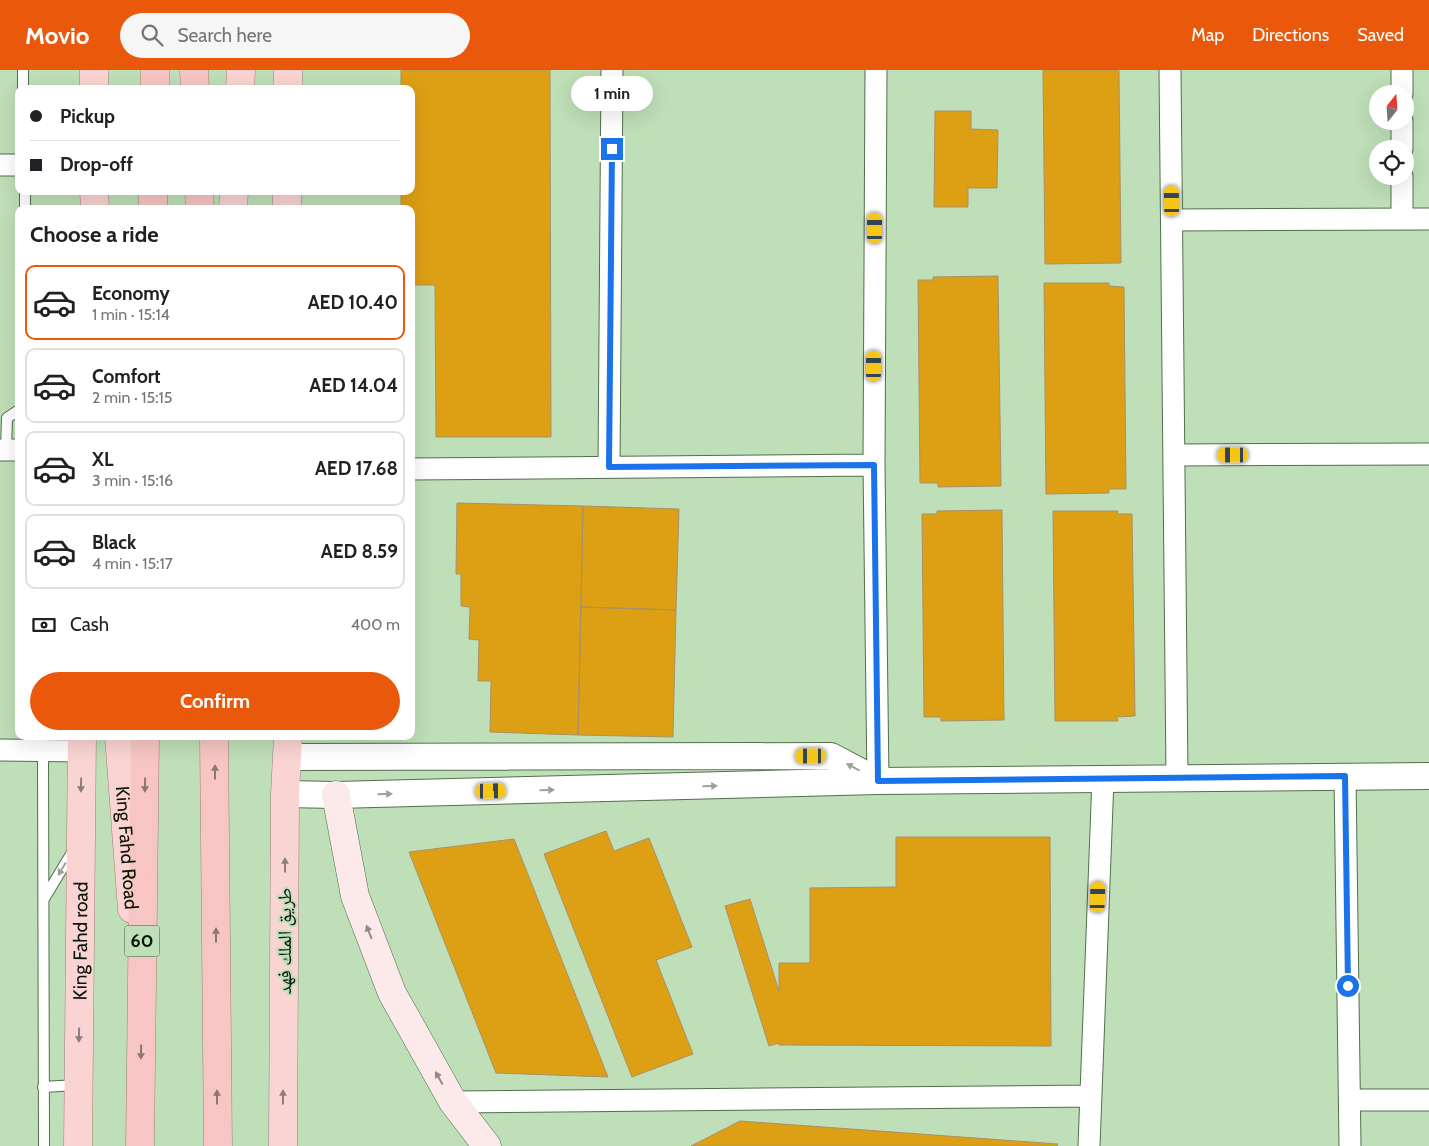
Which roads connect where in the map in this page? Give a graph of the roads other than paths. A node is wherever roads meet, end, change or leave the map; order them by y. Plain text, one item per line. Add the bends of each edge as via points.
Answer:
1 (23, 70) edge
2 (94, 70) edge
3 (155, 70) edge
4 (194, 70) edge
5 (241, 70) edge
6 (288, 70) edge
7 (612, 70) edge
8 (876, 70) edge
9 (1170, 70) edge
10 (1402, 70) edge
11 (24, 85) edge
12 (94, 85) edge
13 (155, 85) edge
14 (195, 85) edge
15 (240, 85) edge
16 (288, 85) edge
17 (1402, 85) edge
18 (0, 165) edge
19 (15, 165) edge
20 (1402, 185) edge
21 (1402, 219) junction
22 (1429, 219) edge
23 (1172, 220) junction
24 (15, 413) edge
25 (8, 450) edge
26 (1429, 454) edge
27 (1174, 455) junction
28 (874, 465) junction
29 (609, 467) junction
30 (415, 468) edge
31 (119, 740) edge
32 (145, 740) edge
33 (214, 740) edge
34 (82, 744) edge
35 (288, 747) edge
36 (32, 748) junction
37 (0, 750) edge
38 (333, 757) junction
39 (1345, 776) junction
40 (1429, 776) edge
41 (1103, 778) junction
42 (1177, 778) junction
43 (878, 781) junction
44 (285, 794) junction
45 (336, 795) junction
46 (81, 837) junction
47 (43, 900) junction
48 (141, 1020) junction
49 (78, 1085) junction
50 (44, 1087) junction
51 (1091, 1096) junction
52 (1350, 1100) junction
53 (1429, 1100) edge
54 (453, 1102) junction
55 (44, 1146) edge
56 (78, 1146) edge
57 (140, 1146) edge
58 (218, 1146) edge
59 (283, 1146) edge
60 (487, 1146) edge
61 (1089, 1146) edge
62 (1350, 1146) edge

1 - 11 lane
2 - 12 main road
3 - 13 highway
4 - 14 highway
5 - 15 main road
6 - 16 main road
7 - 29 street
8 - 28 street
9 - 23 street
10 - 17 street
18 - 19 street
20 - 21 street
21 - 22 street
21 - 23 street
23 - 27 street
24 - 25 lane via 7,418
26 - 27 street
27 - 42 street
28 - 29 street
28 - 43 street
29 - 30 street
31 - 48 main road, King Fahd Road
32 -> 48 highway, 60
58 -> 33 highway
34 - 36 street
34 -> 46 main road, King Fahd road
35 - 38 street
35 - 44 main road, طريق الملك فهد
36 - 37 street
36 - 47 lane
43 -> 38 street via 831,756
38 - 45 street
39 - 40 street
39 - 42 street
39 - 52 street
41 - 42 street
41 - 43 street
41 - 51 street
45 -> 43 street
44 - 45 street
59 -> 44 main road, طريق الملك فهد
54 -> 45 main road via 392,993 355,896
46 -> 47 lane
46 -> 49 main road, King Fahd road
47 - 50 lane
48 -> 57 highway, 60
49 - 50 lane
49 - 56 main road, King Fahd road
50 - 55 lane
51 - 54 street
51 - 61 street
52 - 53 street
52 - 62 street
54 - 60 main road

